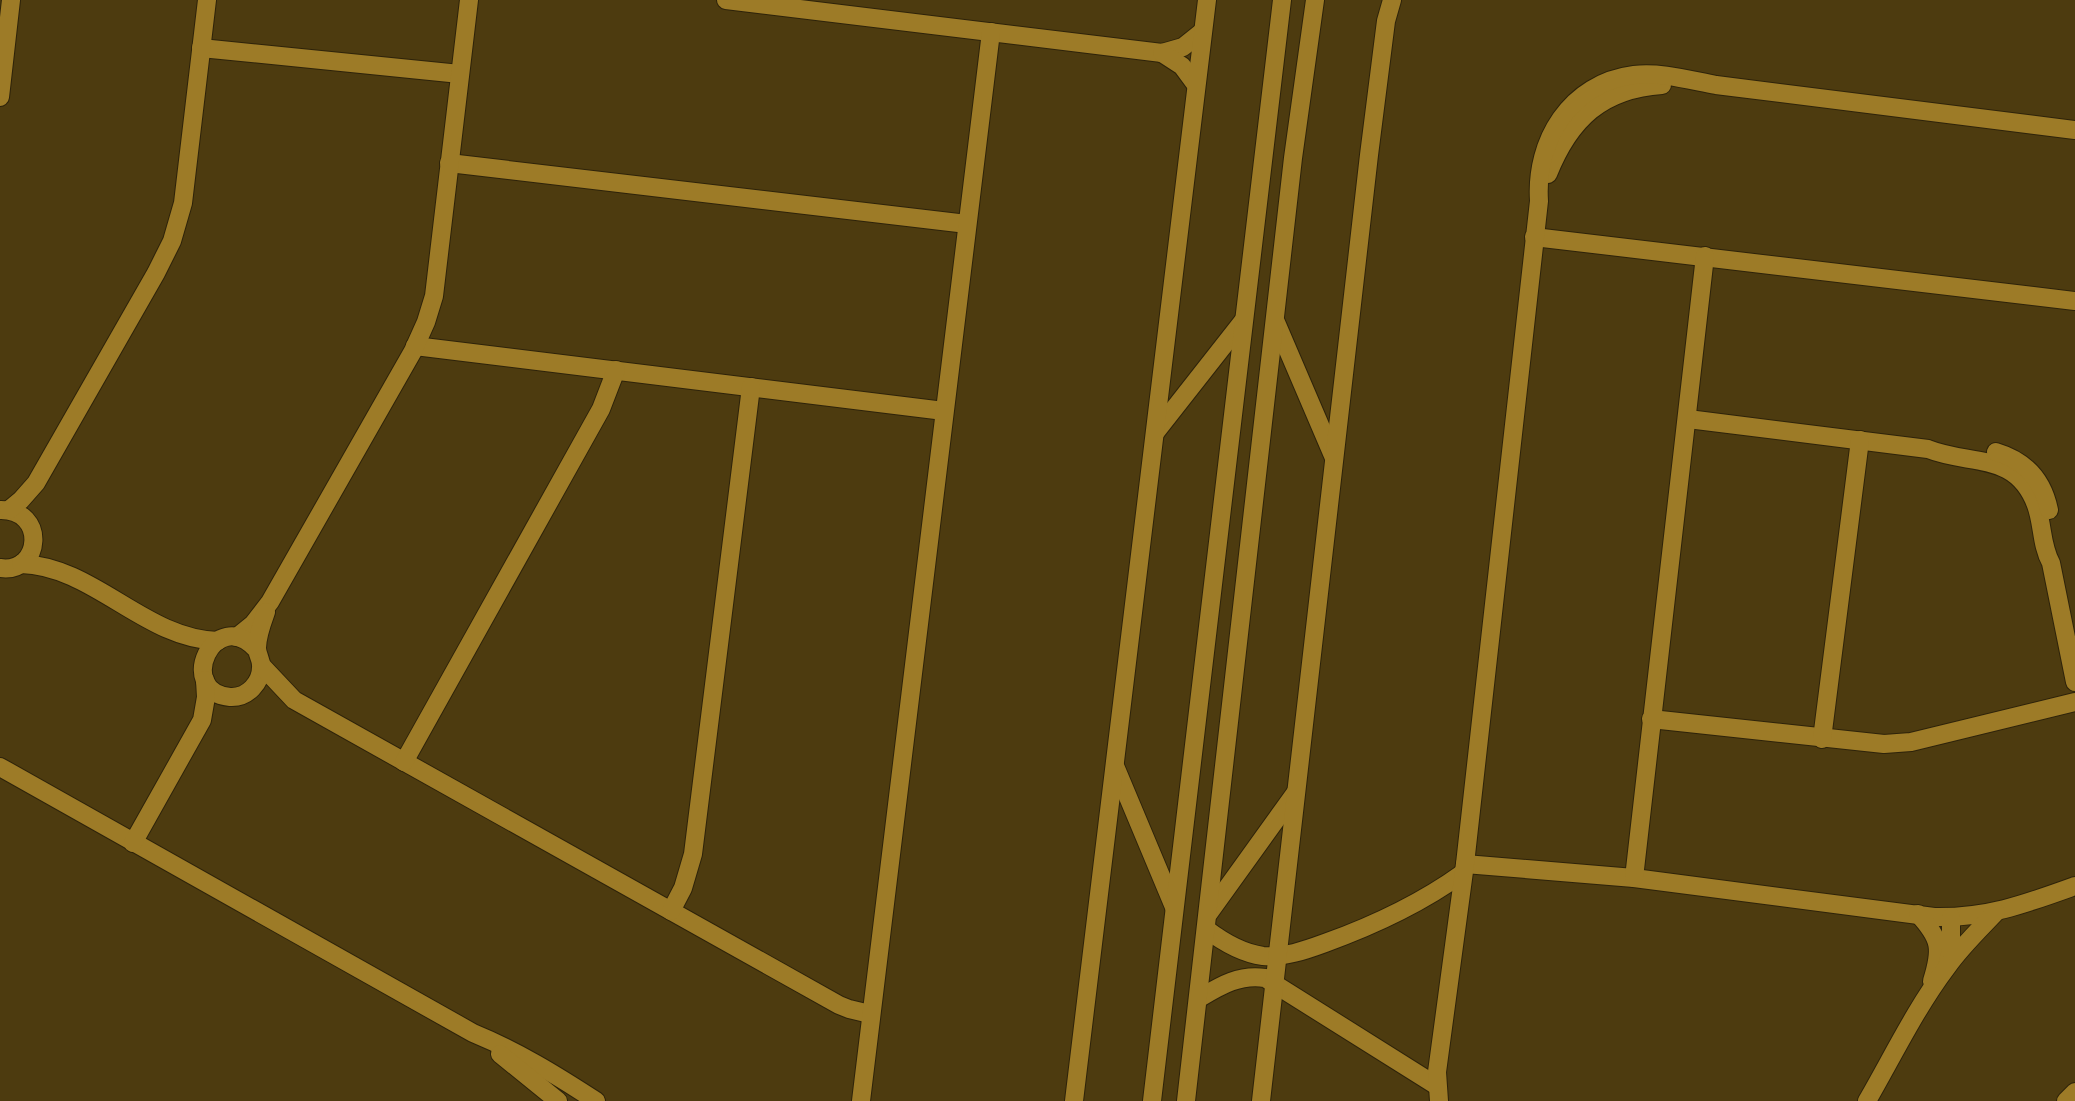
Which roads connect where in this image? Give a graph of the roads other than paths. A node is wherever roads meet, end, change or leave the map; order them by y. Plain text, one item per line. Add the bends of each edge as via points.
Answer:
1 (11, 0) edge
2 (207, 0) edge
3 (469, 0) edge
4 (726, 0) edge
5 (1207, 0) edge
6 (1282, 0) edge
7 (1315, 0) edge
8 (1392, 0) edge
9 (1203, 31) junction
10 (991, 32) junction
11 (201, 48) junction
12 (1162, 53) junction
13 (460, 74) junction
14 (1196, 85) junction
15 (0, 97) edge
16 (2075, 129) edge
17 (449, 163) junction
18 (967, 224) junction
19 (1534, 237) junction
20 (1705, 256) junction
21 (2075, 301) edge
22 (1275, 320) junction
23 (1243, 321) junction
24 (415, 346) junction
25 (616, 370) junction
26 (751, 387) junction
27 (944, 411) junction
28 (1688, 419) junction
29 (1154, 434) junction
30 (1860, 440) junction
31 (1334, 459) junction
32 (36, 483) junction
33 (4, 510) edge
34 (32, 530) junction
35 (7, 569) edge
36 (63, 571) junction
37 (270, 602) junction
38 (176, 634) junction
39 (237, 638) junction
40 (218, 640) junction
41 (259, 658) junction
42 (204, 672) junction
43 (2075, 682) edge
44 (243, 694) junction
45 (294, 700) junction
46 (2075, 702) edge
47 (1651, 719) junction
48 (202, 720) junction
49 (1822, 739) junction
50 (404, 762) junction
51 (1115, 765) junction
52 (0, 767) edge
53 (1297, 790) junction
54 (133, 843) junction
55 (1464, 869) junction
56 (1634, 878) junction
57 (2075, 886) edge
58 (1176, 909) junction
59 (671, 911) junction
60 (1996, 912) junction
61 (1918, 914) junction
62 (1951, 917) junction
63 (1206, 922) junction
64 (1278, 956) junction
65 (1947, 966) junction
66 (1275, 983) junction
67 (1198, 999) junction
68 (1924, 999) junction
69 (870, 1014) junction
70 (472, 1033) junction
71 (2075, 1092) edge
72 (1438, 1094) edge
73 (558, 1101) edge
74 (596, 1101) edge
75 (861, 1101) edge
76 (1074, 1101) edge
77 (1152, 1101) edge
78 (1186, 1101) edge
79 (1261, 1101) edge
80 (1868, 1101) edge
81 (2066, 1101) edge

1 - 15 street
2 - 11 street
3 - 13 street
4 - 10 street
5 - 9 street
6 - 23 street
7 - 22 street
8 - 31 street via 1369,155
9 - 12 street via 1183,47
9 - 14 street
10 - 12 street
10 - 18 street
11 - 13 street
11 - 32 street via 183,203 172,241
12 - 14 street via 1182,66
13 - 17 street
14 - 29 street
16 - 19 street via 1716,85 1652,86 1625,91 1601,102 1564,139 1539,201
17 - 18 street
17 - 24 street via 434,296
18 - 27 street
19 - 20 street
19 - 55 street
20 - 21 street
20 - 28 street
22 - 31 street
22 - 63 street
23 - 29 street
23 - 58 street
24 - 25 street
24 - 37 street
25 - 26 street
25 - 50 street via 601,409
26 - 27 street
26 - 59 street via 693,854
27 - 69 street
28 - 30 street
28 - 47 street
29 - 51 street
30 - 43 street via 1990,461 2018,478 2036,505
30 - 49 street
31 - 53 street
32 - 33 street via 21,500
32 - 34 street
33 - 34 street via 22,515
34 - 35 street via 32,551
34 - 36 street via 47,555
35 - 36 street via 39,565
36 - 38 street
37 - 39 street
37 - 41 street via 261,629
38 - 40 street
38 - 42 street
39 - 40 street
39 - 41 street via 251,644
40 - 42 street via 208,649
41 - 44 street via 258,681
41 - 45 street
42 - 44 street via 216,692 231,697
42 - 48 street via 206,697
44 - 45 street
44 - 48 street
45 - 50 street
46 - 49 street via 1911,742
47 - 49 street
47 - 56 street
48 - 54 street
50 - 59 street
51 - 58 street
51 - 76 street
52 - 54 street
53 - 63 street
53 - 64 street
54 - 70 street
55 - 56 street
55 - 64 street via 1417,903 1370,926
55 - 72 street
56 - 61 street
57 - 60 street
58 - 77 street
59 - 69 street via 839,1005
60 - 62 street
60 - 65 street
61 - 62 street
61 - 68 street via 1935,934 1939,949
62 - 65 street
63 - 64 street via 1225,942 1247,952
63 - 67 street
64 - 66 street
65 - 68 street
66 - 67 street via 1254,976 1235,979
66 - 72 street
66 - 79 street
67 - 78 street
68 - 80 street
69 - 75 street
70 - 73 street
70 - 74 street via 537,1064
71 - 81 street

